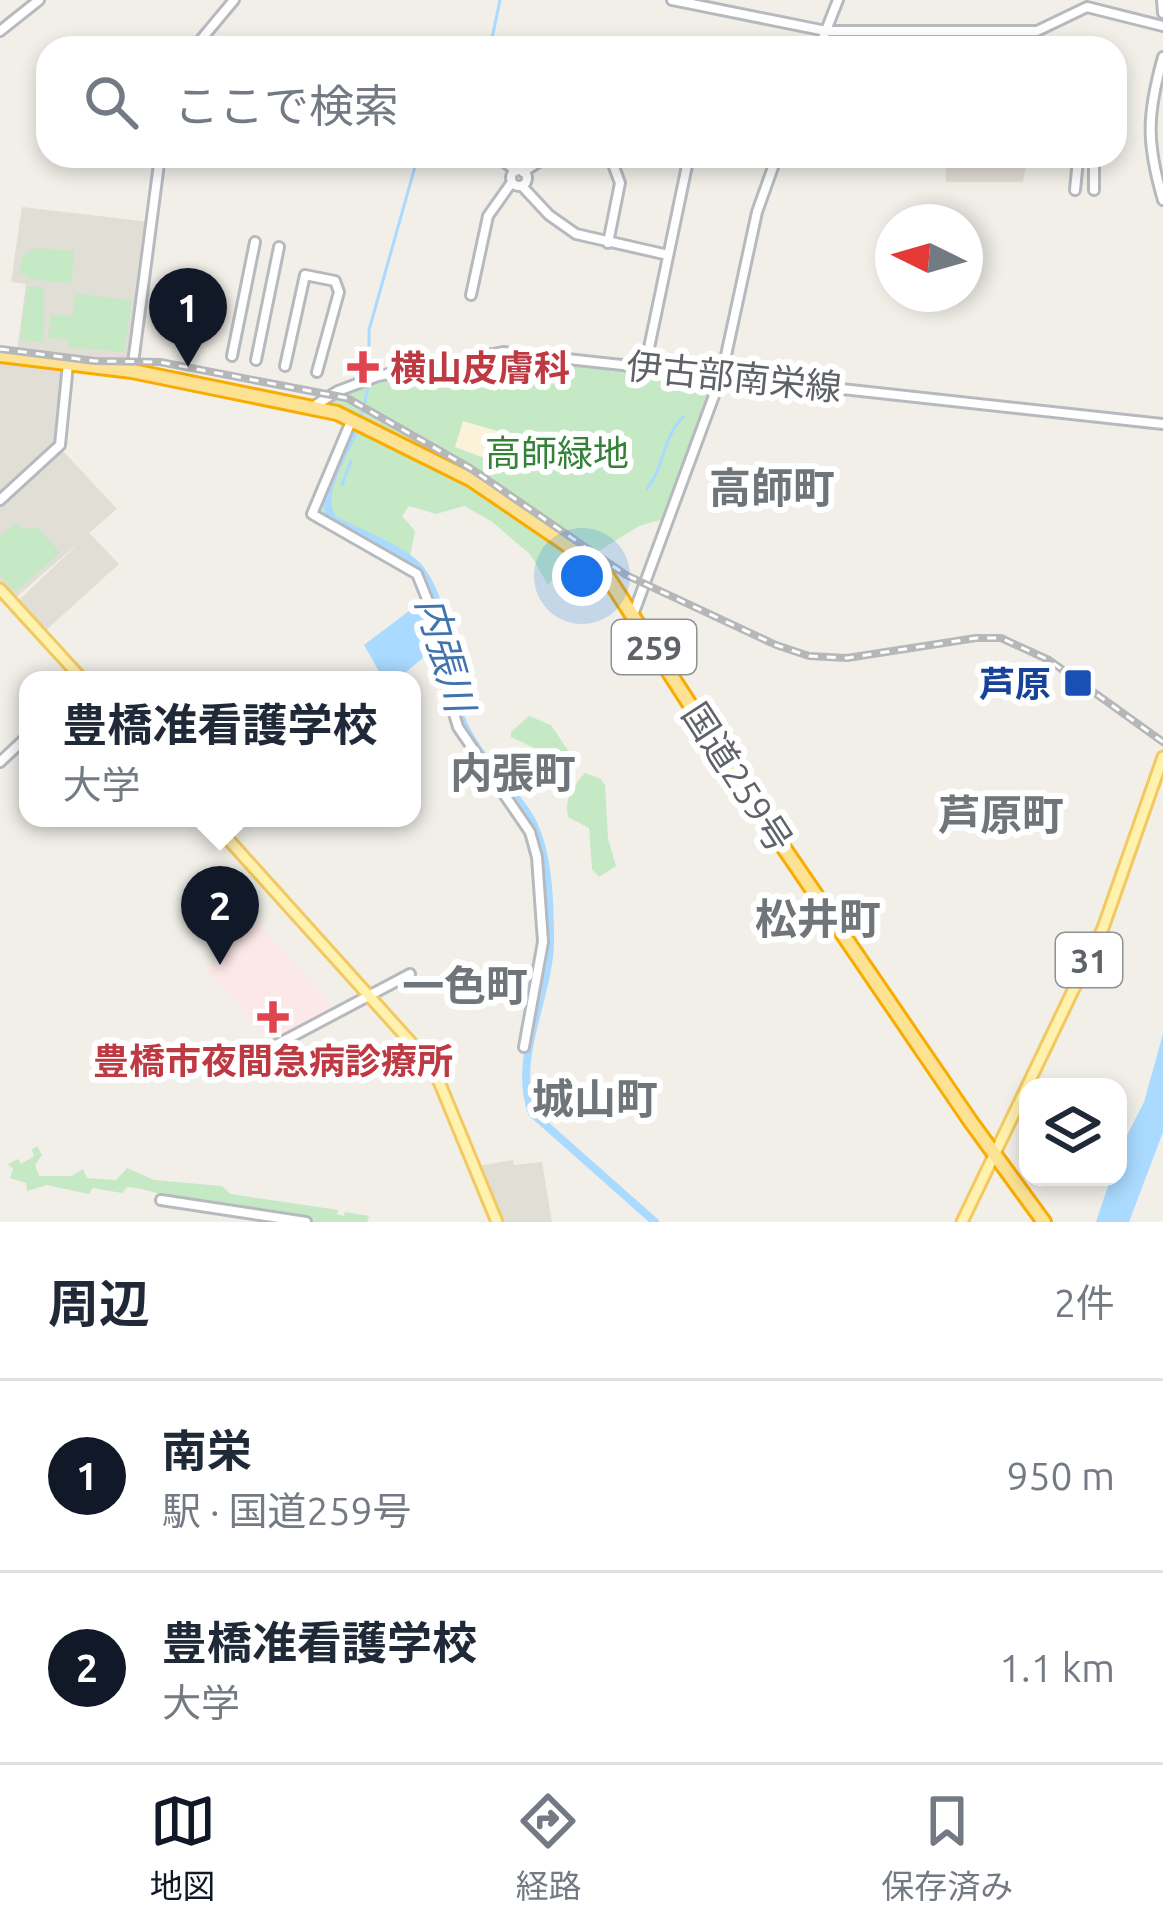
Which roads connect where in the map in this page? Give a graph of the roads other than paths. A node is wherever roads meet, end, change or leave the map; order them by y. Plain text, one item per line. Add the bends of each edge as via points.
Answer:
1 (39, 0) edge
2 (234, 0) edge
3 (672, 0) edge
4 (1162, 0) edge
5 (836, 2) edge
6 (1163, 13) edge
7 (1163, 26) edge
8 (0, 31) edge
9 (826, 31) junction
10 (204, 36) edge
11 (824, 36) edge
12 (1163, 57) edge
13 (158, 168) edge
14 (509, 168) edge
15 (532, 168) edge
16 (616, 168) edge
17 (686, 168) edge
18 (773, 168) edge
19 (1077, 168) edge
20 (1095, 168) edge
21 (519, 178) junction
22 (1075, 190) dead end
23 (1094, 190) dead end
24 (1163, 200) edge
25 (254, 242) dead end
26 (608, 243) junction
27 (279, 247) dead end
28 (668, 255) junction
29 (471, 295) dead end
30 (0, 355) edge
31 (232, 356) dead end
32 (256, 360) dead end
33 (68, 364) junction
34 (285, 366) dead end
35 (645, 367) junction
36 (132, 371) junction
37 (317, 372) dead end
38 (722, 374) junction
39 (314, 406) junction
40 (352, 419) junction
41 (1163, 424) edge
42 (0, 500) edge
43 (0, 589) edge
44 (633, 615) junction
45 (74, 671) edge
46 (1163, 757) edge
47 (217, 827) edge
48 (410, 974) dead end
49 (370, 995) junction
50 (274, 1046) dead end
51 (524, 1047) dead end
52 (995, 1155) junction
53 (160, 1200) dead end
54 (305, 1222) edge
55 (496, 1222) edge
56 (962, 1222) edge
57 (1044, 1222) edge

1 - 8 street
2 - 10 street
3 - 9 street
4 - 6 street
5 - 9 street
7 - 9 street via 1087,7 1031,32
9 - 11 street
12 - 24 street via 1148,116
13 - 36 street
14 - 21 street
15 - 21 street
16 - 26 street
17 - 28 street
18 - 38 street
19 - 22 street
20 - 23 street
21 - 26 street via 568,230
21 - 29 street via 488,216
25 - 31 street
26 - 28 street
27 - 32 street
28 - 35 street
30 - 33 highway, 国道259号 / 259
33 - 36 highway, 国道259号 / 259
33 - 42 street via 60,445
34 - 37 street via 304,275 335,281 339,292
35 - 38 street, 伊古部南栄線
35 - 39 street, 伊古部南栄線 via 492,352 369,379
36 - 39 highway, 国道259号 / 259
38 - 41 street, 伊古部南栄線
38 - 44 street
39 - 40 highway, 国道259号 / 259
40 - 44 highway, 国道259号 / 259 via 518,508 605,573
40 - 51 street via 312,514 415,572 440,631 458,727 530,832 543,943
43 - 45 main road
44 - 52 highway, 国道259号 / 259
46 - 52 main road, 31 via 1103,928
47 - 49 main road
48 - 49 street
49 - 50 street
49 - 55 main road via 440,1079
52 - 56 main road, 31
52 - 57 highway, 国道259号 / 259
53 - 54 street

